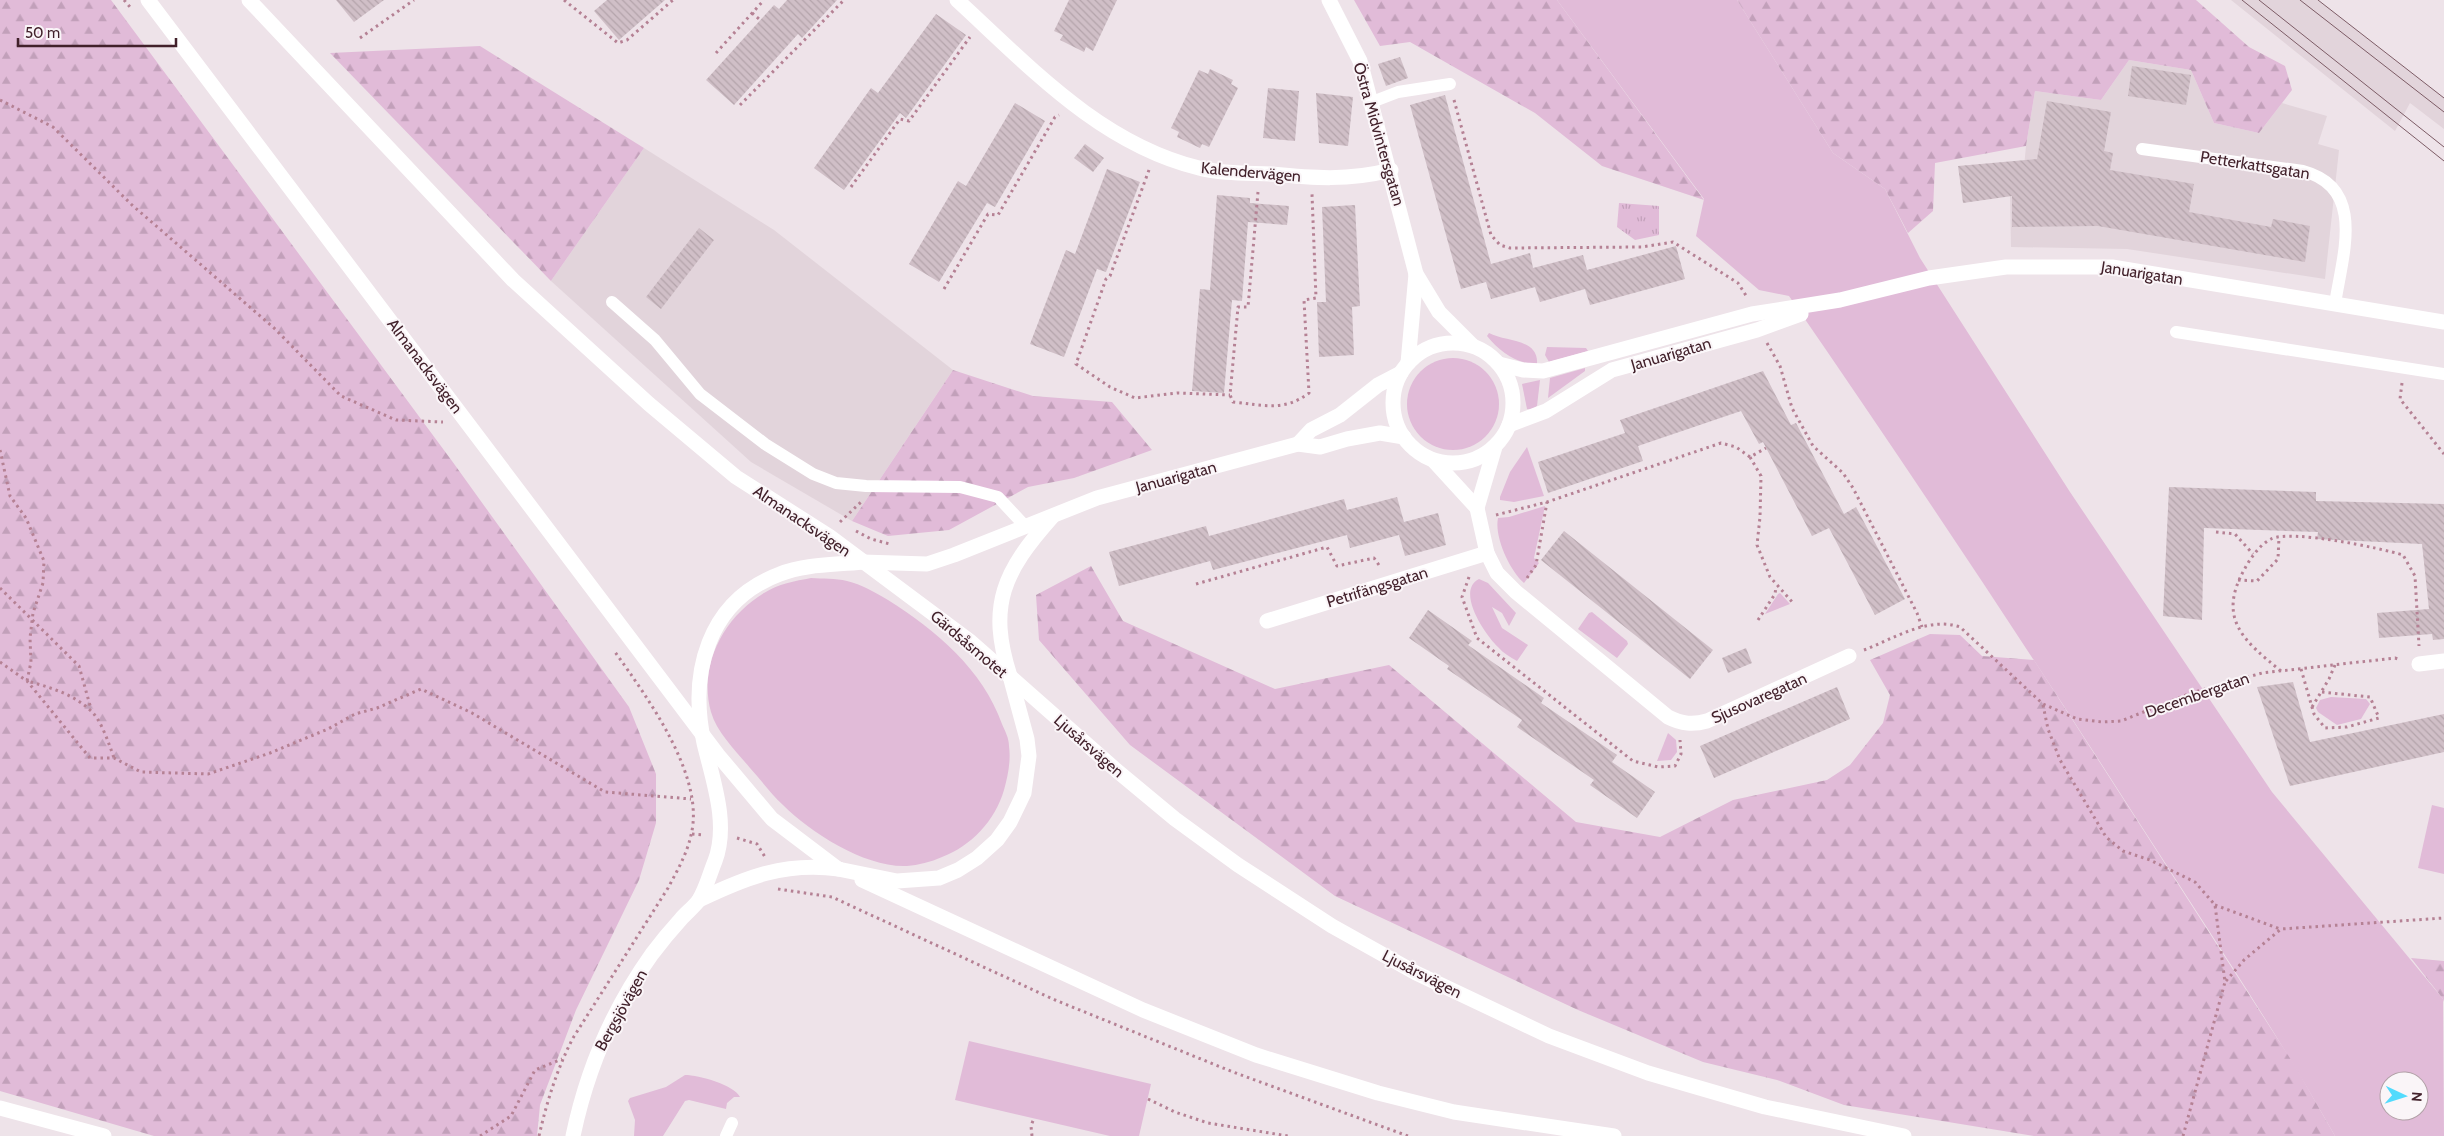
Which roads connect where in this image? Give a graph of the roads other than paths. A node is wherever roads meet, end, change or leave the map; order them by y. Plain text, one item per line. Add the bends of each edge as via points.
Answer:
1 (148, 0) edge
2 (249, 0) edge
3 (956, 0) edge
4 (1329, 0) edge
5 (1450, 84) road end
6 (1372, 102) junction
7 (2142, 149) dead end
8 (1390, 170) junction
9 (1416, 274) junction
10 (1840, 300) junction
11 (612, 302) dead end
12 (2335, 304) junction
13 (2444, 322) edge
14 (2176, 332) dead end
15 (1472, 346) junction
16 (1499, 364) junction
17 (1405, 368) junction
18 (2444, 374) edge
19 (1510, 425) junction
20 (1404, 437) junction
21 (1298, 444) junction
22 (1495, 447) junction
23 (1433, 460) junction
24 (1055, 513) junction
25 (1479, 513) junction
26 (1025, 526) junction
27 (1487, 553) junction
28 (862, 562) junction
29 (1267, 621) dead end
30 (1849, 656) road end
31 (2444, 661) edge
32 (2419, 664) road end
33 (1010, 676) junction
34 (702, 732) junction
35 (838, 869) junction
36 (699, 900) junction
37 (0, 1108) edge
38 (732, 1123) dead end
39 (104, 1136) edge
40 (573, 1136) edge
41 (726, 1136) edge
42 (1614, 1136) edge
43 (1904, 1136) edge

1 - 34 street, Almanacksvägen
2 - 28 street, Almanacksvägen via 512,280 649,404 736,477 829,536
3 - 8 street, Kalendervägen via 1075,106 1106,128 1156,153 1201,169 1312,178 1367,176
4 - 6 street, Östra Midvintersgatan via 1360,61
5 - 6 lane via 1398,92
6 - 8 street, Östra Midvintersgatan
7 - 12 lane, Petterkattsgatan via 2303,171 2330,183 2338,194 2347,222
8 - 9 street, Östra Midvintersgatan
9 - 15 street, Östra Midvintersgatan via 1439,312
9 - 17 street, Östra Midvintersgatan
10 - 12 street, Januarigatan via 2006,267 2070,265 2112,267
10 - 16 street, Januarigatan via 1752,314 1543,371
10 - 19 street, Januarigatan via 1757,330 1612,370 1546,411
11 - 26 lane via 655,340 700,394 765,444 813,474 836,483 866,486 960,487 998,497
12 - 13 street, Januarigatan
14 - 18 lane
15 - 16 street
15 - 17 street via 1438,345 1422,352
16 - 19 street via 1513,393
17 - 20 street via 1396,383 1393,405
17 - 21 street, Januarigatan via 1340,415 1311,430
19 - 22 street
20 - 21 street, Januarigatan via 1380,433 1320,447
20 - 23 street via 1419,453
21 - 24 street, Januarigatan via 1097,498
22 - 23 street via 1466,462
22 - 25 street
23 - 25 street
24 - 26 street, Januarigatan
24 - 33 street via 1023,553 1000,602 1000,643
25 - 27 street
26 - 28 street, Januarigatan via 927,564
27 - 29 street, Petrifängsgatan
27 - 30 street, Sjusovaregatan via 1497,572 1516,592 1668,717 1680,723 1707,721
28 - 33 street, Gärdsåsmotet via 971,642
28 - 34 street, Gärdsåsmotet via 780,573 759,583 736,602 718,624 700,668 698,701
31 - 32 street
33 - 35 street, Gärdsåsmotet via 1027,739 1028,776 1016,810 997,840 977,858 939,878 897,881
33 - 43 street, Ljusårsvägen via 1116,770 1210,845 1332,926 1416,973 1549,1036 1648,1073 1766,1107
34 - 35 street, Gärdsåsmotet via 772,819
34 - 36 street, Bergsjövägen via 718,806 720,836 716,859
35 - 36 street, Bergsjövägen via 795,868 754,875
35 - 42 street via 1143,1010 1256,1055 1454,1112
36 - 40 street, Bergsjövägen via 652,955 616,1013 589,1072
37 - 39 street
38 - 41 lane

